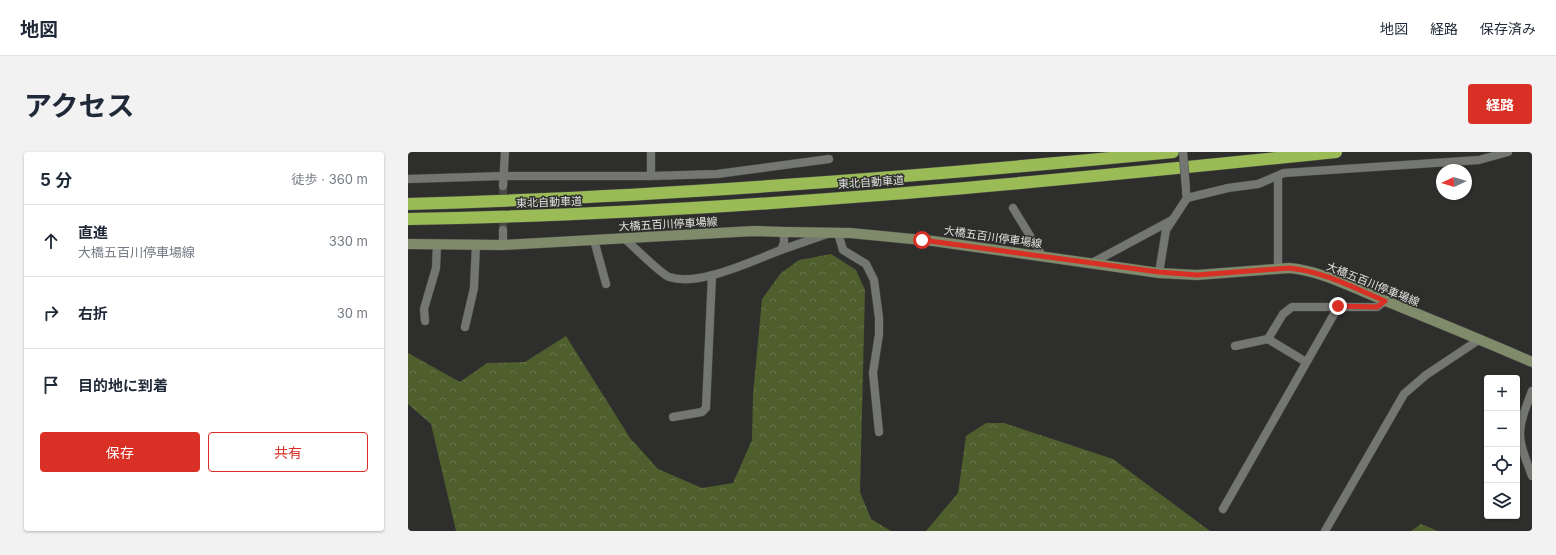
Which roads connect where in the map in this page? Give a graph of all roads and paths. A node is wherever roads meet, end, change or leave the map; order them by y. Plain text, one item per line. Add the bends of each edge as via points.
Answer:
1 (505, 152) edge
2 (651, 152) edge
3 (1173, 152) edge
4 (1183, 152) edge
5 (1336, 152) edge
6 (1508, 152) edge
7 (829, 159) dead end
8 (503, 176) junction
9 (651, 176) junction
10 (1278, 177) junction
11 (408, 179) edge
12 (503, 186) tunnel mouth
13 (1186, 193) junction
14 (408, 204) edge
15 (1013, 208) dead end
16 (408, 219) edge
17 (1172, 220) junction
18 (503, 230) tunnel mouth
19 (784, 232) junction
20 (834, 233) junction
21 (624, 238) junction
22 (594, 240) junction
23 (408, 244) edge
24 (476, 244) junction
25 (503, 244) junction
26 (437, 245) junction
27 (781, 250) junction
28 (1043, 257) junction
29 (1090, 264) junction
30 (1278, 269) junction
31 (1159, 272) junction
32 (712, 275) junction
33 (606, 284) dead end
34 (1385, 301) junction
35 (1338, 306) junction
36 (425, 321) dead end
37 (465, 327) dead end
38 (1268, 339) junction
39 (1480, 339) junction
40 (1235, 346) dead end
41 (1306, 362) junction
42 (1532, 362) edge
43 (1532, 391) edge
44 (673, 417) dead end
45 (879, 432) dead end
46 (1532, 476) edge
47 (1223, 509) dead end
48 (1325, 531) edge

1 - 8 street
2 - 9 street
3 - 14 highway, 東北自動車道 via 783,186
4 - 13 street, bridge
5 - 16 highway, 東北自動車道 via 990,186 786,202 637,212
6 - 10 street via 1479,160 1290,173
7 - 9 street via 717,174
8 - 9 street
8 - 11 street
8 - 12 street
10 - 13 street via 1258,184
10 - 30 street
13 - 17 street
15 - 28 street
17 - 29 street
17 - 31 street via 1166,230
18 - 25 street
19 - 20 main road, 大橋五百川停車場線
19 - 21 main road, 大橋五百川停車場線 via 754,231
19 - 27 street
20 - 27 street
20 - 28 main road, 大橋五百川停車場線 via 933,241
20 - 45 street via 843,250 866,264 874,280 879,334 873,373
21 - 22 main road, 大橋五百川停車場線
21 - 32 street via 668,276 688,280
22 - 25 main road, 大橋五百川停車場線
22 - 33 street
23 - 26 main road, 大橋五百川停車場線
24 - 25 main road, 大橋五百川停車場線
24 - 26 main road, 大橋五百川停車場線
24 - 37 street via 474,288
26 - 36 street via 436,268 424,309
27 - 32 street
28 - 29 main road, 大橋五百川停車場線
29 - 31 main road, 大橋五百川停車場線
30 - 31 main road, 大橋五百川停車場線 via 1197,275
30 - 34 main road, 大橋五百川停車場線 via 1303,270
32 - 44 street via 706,408 702,412
34 - 35 street via 1377,307
34 - 39 main road, 大橋五百川停車場線
35 - 38 street via 1292,307 1283,314
35 - 41 street
38 - 40 street
38 - 41 street
39 - 42 main road, 大橋五百川停車場線
39 - 48 street via 1426,375 1404,394
41 - 47 street
43 - 46 street via 1519,428 1520,445

